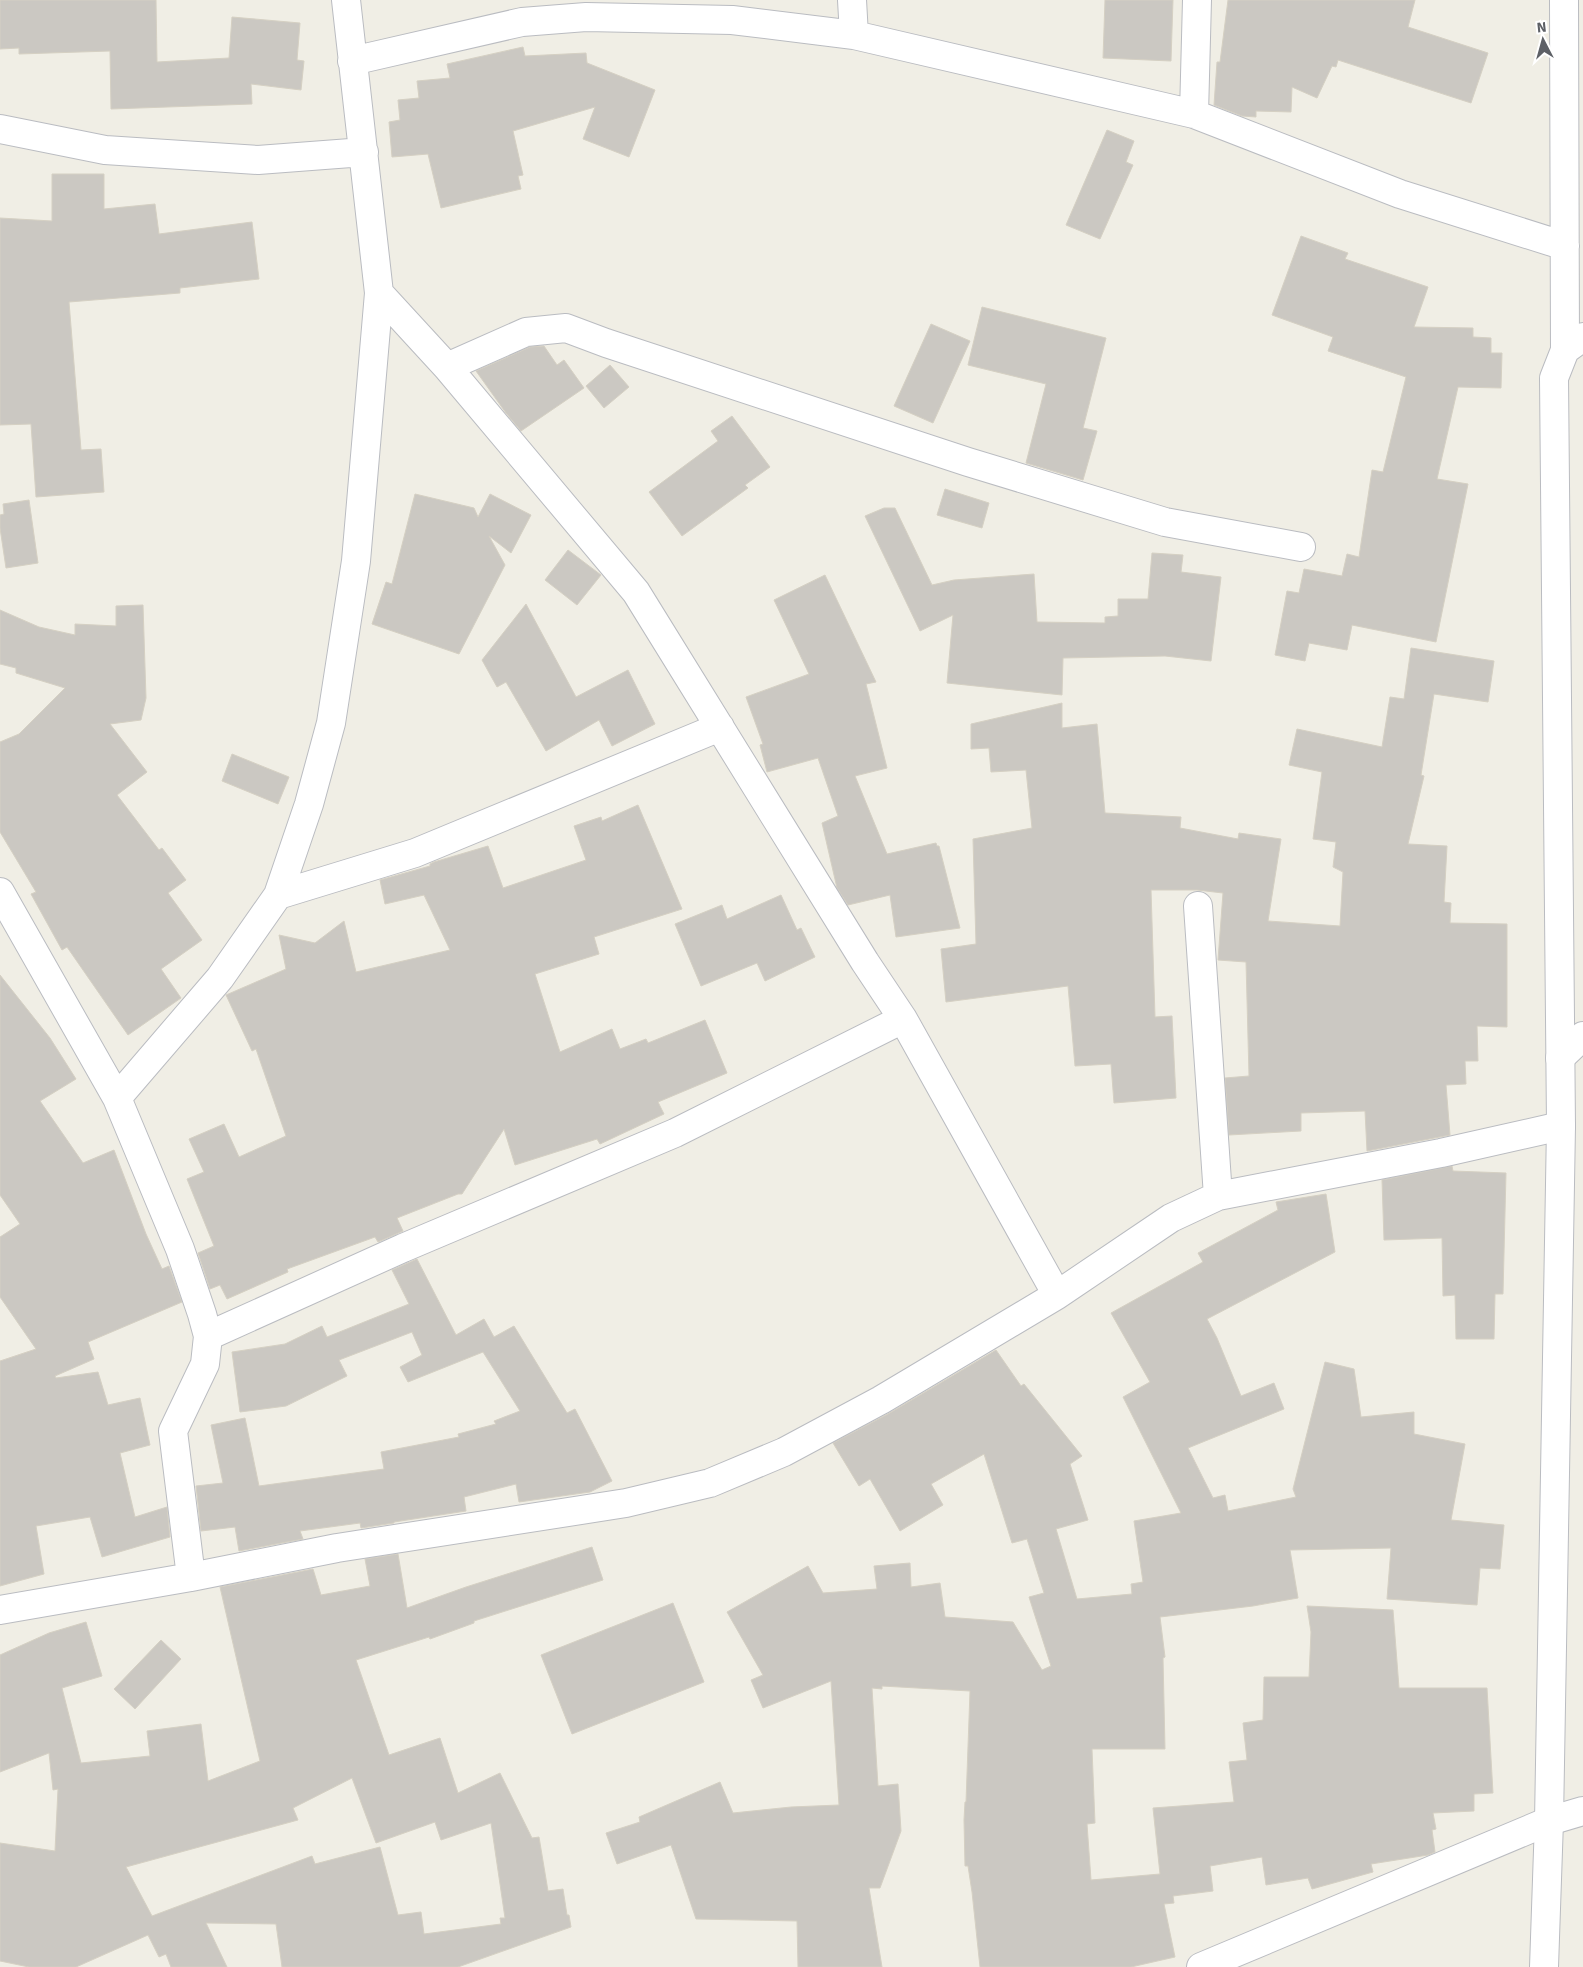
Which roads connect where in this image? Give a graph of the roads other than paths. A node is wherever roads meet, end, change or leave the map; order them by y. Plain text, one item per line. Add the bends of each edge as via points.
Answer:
1 (346, 0) edge
2 (852, 0) edge
3 (1196, 0) edge
4 (1564, 0) edge
5 (854, 35) junction
6 (352, 60) junction
7 (1194, 114) junction
8 (0, 129) edge
9 (364, 152) junction
10 (1565, 246) junction
11 (379, 292) junction
12 (1574, 344) edge
13 (447, 367) junction
14 (1301, 547) dead end
15 (720, 727) junction
16 (0, 892) edge
17 (278, 895) junction
18 (1198, 906) dead end
19 (903, 1019) junction
20 (1583, 1036) edge
21 (1560, 1058) junction
22 (117, 1098) junction
23 (1561, 1126) junction
24 (1218, 1196) junction
25 (1057, 1296) junction
26 (208, 1336) junction
27 (191, 1577) junction
28 (0, 1610) edge
29 (1583, 1811) edge
30 (1549, 1820) junction
31 (1201, 1967) edge
32 (1544, 1967) edge

1 - 6 street
2 - 5 street
3 - 7 street
4 - 10 street
5 - 6 street via 732,20 586,17 522,22
5 - 7 street
6 - 9 street
7 - 10 street via 1400,194
8 - 9 street via 105,150 258,160
9 - 11 street
10 - 12 street
11 - 13 street
11 - 17 street via 356,561 331,723 309,804
12 - 21 street via 1554,378
13 - 14 street via 526,332 566,328 958,459 1165,522
13 - 15 street via 636,592
15 - 17 street via 415,853
15 - 19 street
16 - 22 street
17 - 22 street via 220,978
18 - 24 street
19 - 25 street
19 - 26 street via 675,1134 403,1248
20 - 21 street
21 - 23 street
22 - 26 street via 180,1249
23 - 24 street
23 - 30 street
24 - 25 street via 1171,1218
25 - 27 street via 800,1444 710,1483 626,1503 337,1548
26 - 27 street via 205,1364 173,1432
27 - 28 street
29 - 30 street
30 - 31 street
30 - 32 street

